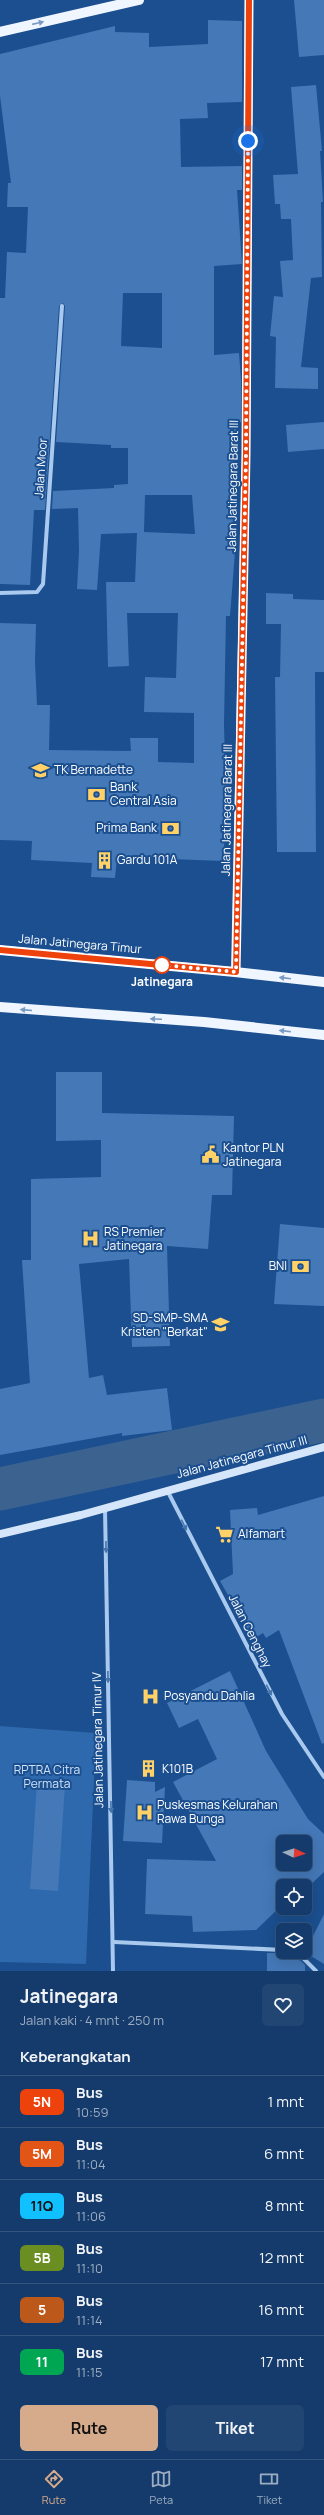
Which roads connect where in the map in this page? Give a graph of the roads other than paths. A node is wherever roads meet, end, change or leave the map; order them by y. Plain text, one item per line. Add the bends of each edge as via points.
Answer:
1 (139, 0) edge
2 (249, 0) edge
3 (0, 32) edge
4 (62, 306) dead end
5 (0, 593) edge
6 (0, 950) edge
7 (236, 972) junction
8 (324, 982) edge
9 (0, 1008) edge
10 (324, 1035) edge
11 (324, 1448) edge
12 (167, 1490) junction
13 (105, 1508) junction
14 (0, 1534) edge
15 (324, 1777) edge
16 (114, 1942) junction
17 (276, 1950) edge
18 (304, 1959) edge
19 (113, 1971) edge
20 (316, 1971) edge

3 -> 1 main road
2 - 7 street, Jalan Jatinegara Barat III via 246,454
4 - 5 street, Jalan Moor via 43,584 37,592 29,594
6 - 7 main road, Jalan Jatinegara Timur
8 -> 7 main road, Jalan Jatinegara Timur
10 -> 9 main road via 204,1022
11 - 12 street, Jalan Jatinegara Timur III
12 - 13 street
12 -> 15 street, Jalan Cenghay via 282,1714
13 - 14 street
13 -> 16 street, Jalan Jatinegara Timur IV
16 - 17 street
16 - 19 street, Jalan Jatinegara Timur IV
18 - 20 street

